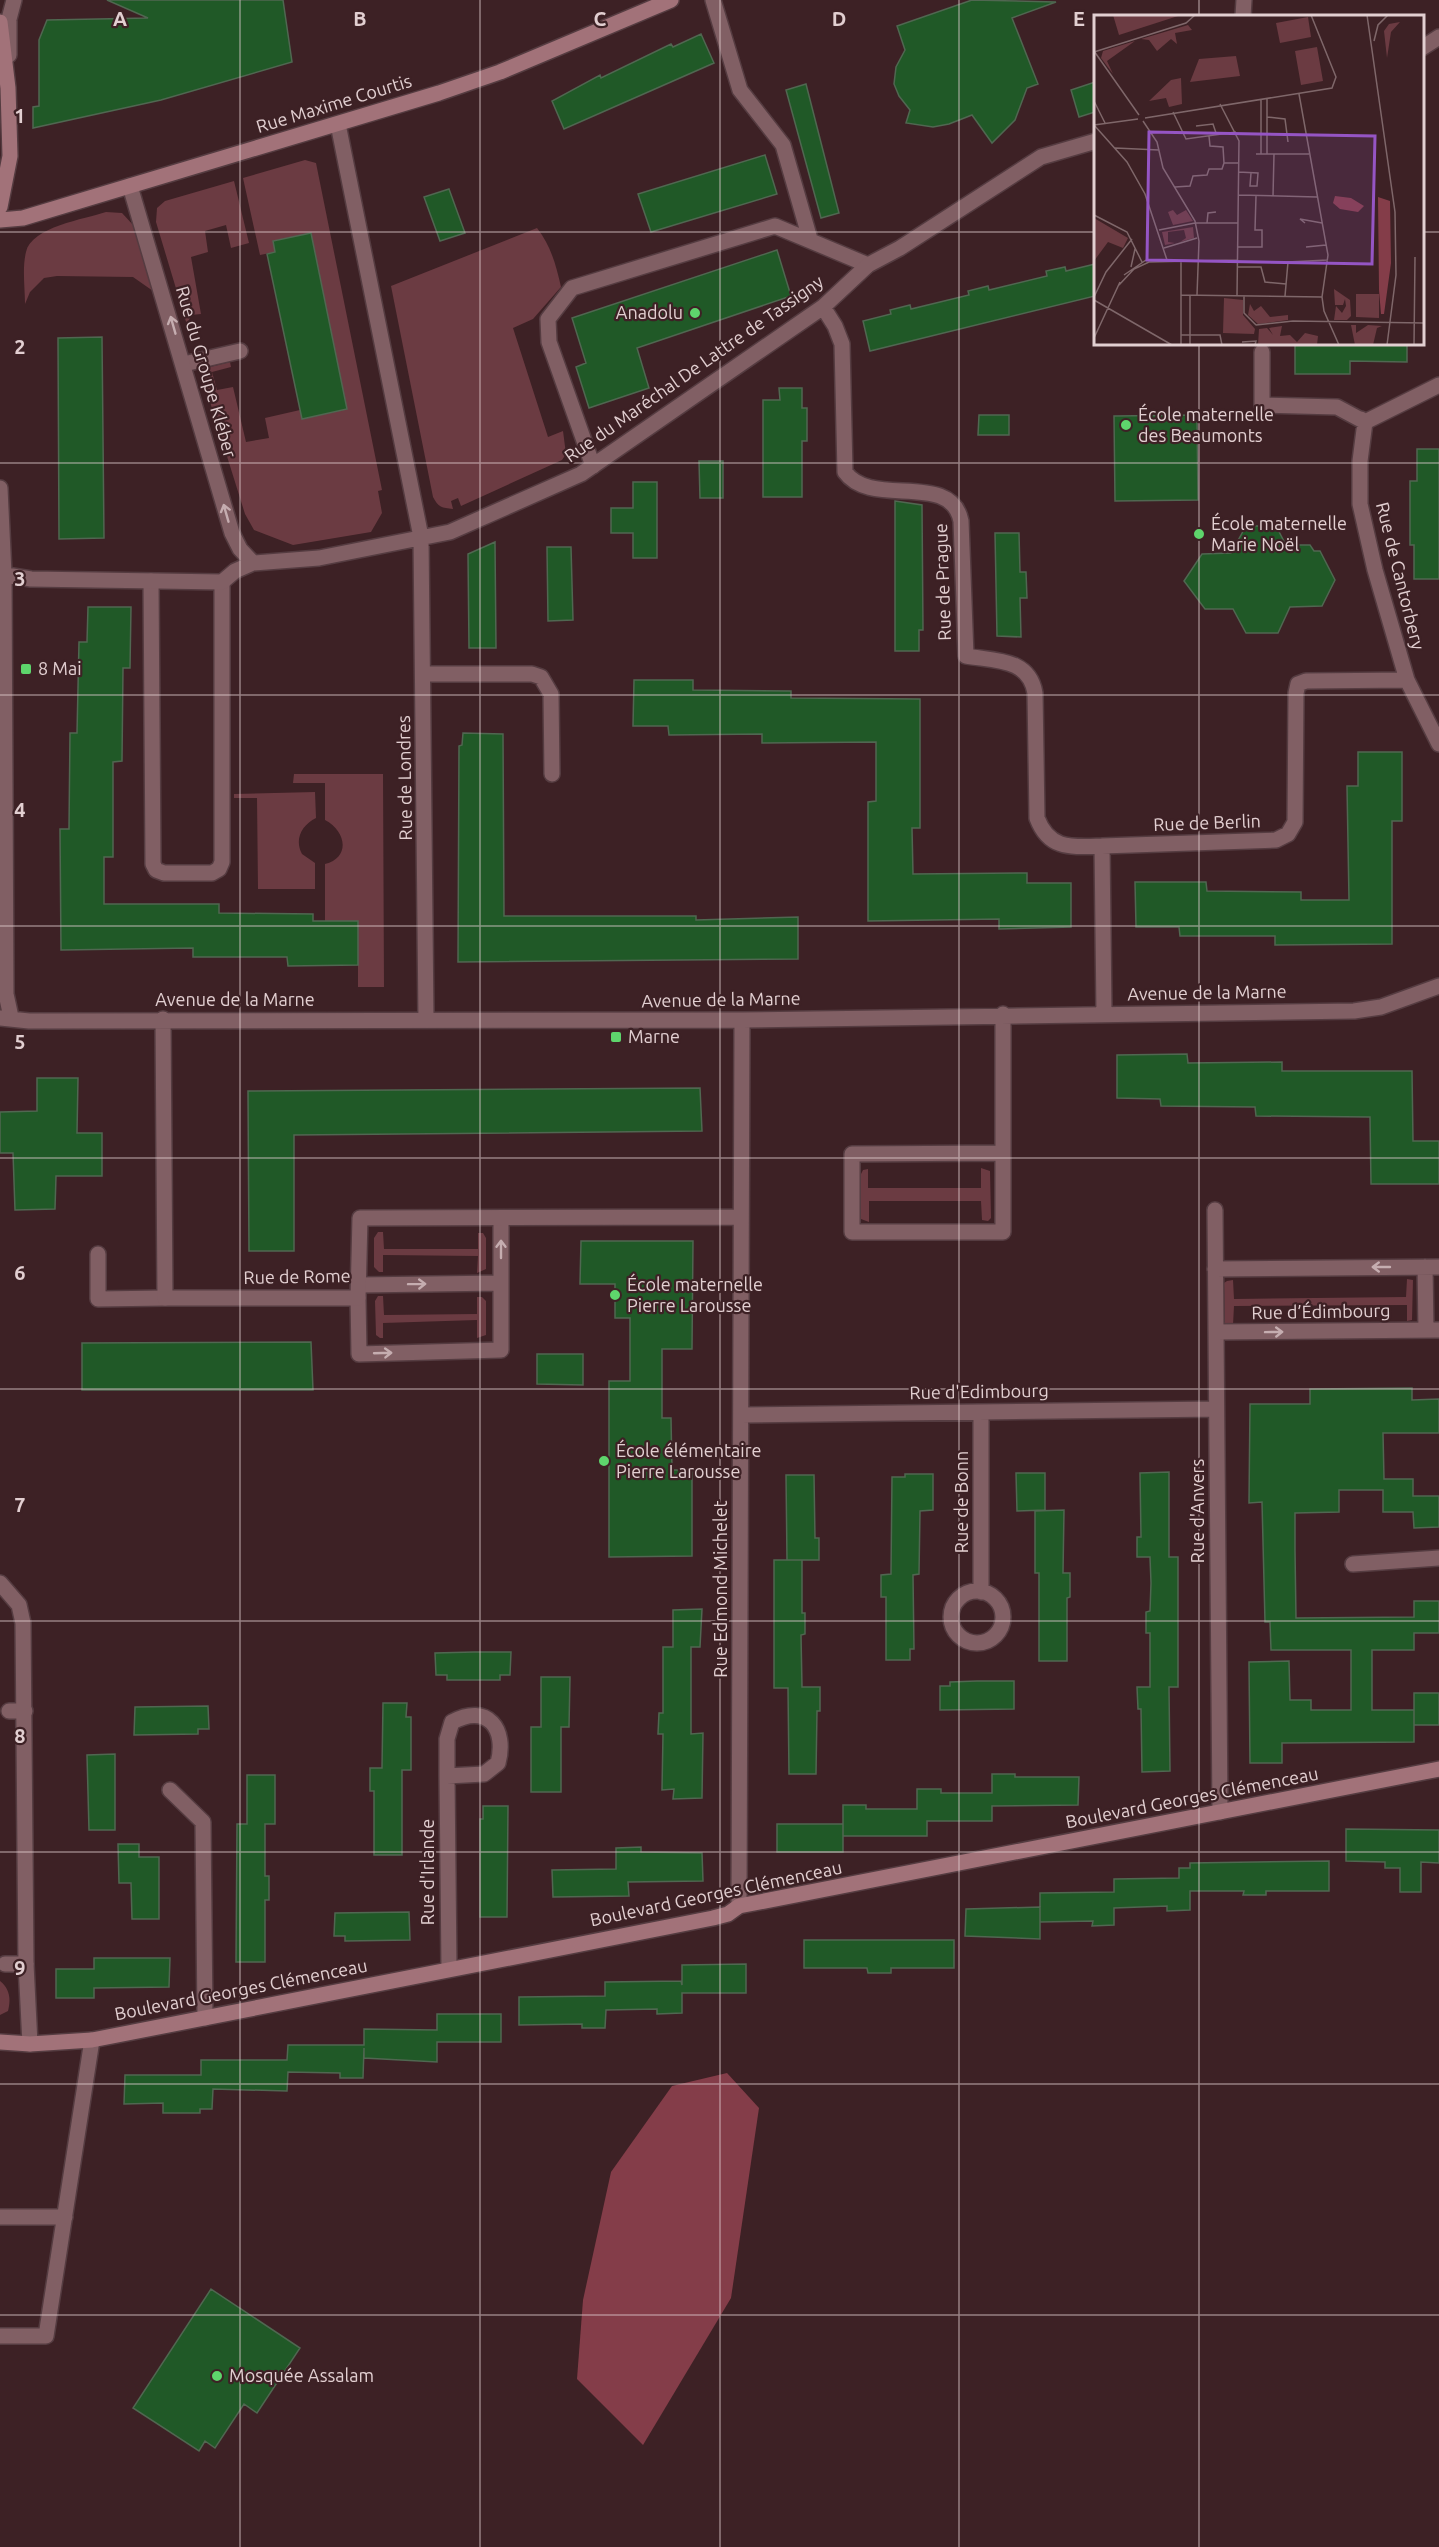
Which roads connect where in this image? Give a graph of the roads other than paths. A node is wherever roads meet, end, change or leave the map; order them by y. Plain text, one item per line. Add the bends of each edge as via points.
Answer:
1 (14, 0) edge
2 (670, 0) edge
3 (713, 0) edge
4 (1244, 0) edge
5 (1243, 15) edge
6 (0, 22) edge
7 (1439, 37) edge
8 (1424, 47) edge
9 (8, 88) junction
10 (338, 124) junction
11 (1094, 141) edge
12 (130, 186) junction
13 (0, 207) edge
14 (0, 220) edge
15 (810, 239) junction
16 (868, 265) junction
17 (823, 307) junction
18 (240, 351) dead end
19 (1262, 352) dead end
20 (184, 364) junction
21 (1439, 385) edge
22 (1363, 420) junction
23 (593, 466) junction
24 (0, 488) edge
25 (421, 537) junction
26 (253, 563) junction
27 (2, 574) edge
28 (151, 581) junction
29 (222, 582) junction
30 (423, 674) junction
31 (1407, 680) junction
32 (1439, 744) edge
33 (552, 774) dead end
34 (1102, 846) junction
35 (1439, 986) edge
36 (1104, 1013) junction
37 (1003, 1014) junction
38 (5, 1018) edge
39 (163, 1019) junction
40 (426, 1020) junction
41 (742, 1020) junction
42 (1003, 1153) junction
43 (1215, 1210) dead end
44 (741, 1217) junction
45 (501, 1218) junction
46 (98, 1254) dead end
47 (1432, 1267) edge
48 (1215, 1269) junction
49 (501, 1282) junction
50 (359, 1291) junction
51 (165, 1298) junction
52 (1432, 1330) edge
53 (1216, 1332) junction
54 (1216, 1409) junction
55 (981, 1412) junction
56 (741, 1415) junction
57 (1439, 1558) edge
58 (1353, 1564) dead end
59 (3, 1585) edge
60 (981, 1592) dead end
61 (9, 1711) dead end
62 (25, 1711) junction
63 (1439, 1769) edge
64 (447, 1776) junction
65 (170, 1790) dead end
66 (1220, 1812) junction
67 (740, 1906) junction
68 (26, 1964) junction
69 (5, 1965) dead end
70 (449, 1968) junction
71 (205, 2018) junction
72 (92, 2040) junction
73 (0, 2042) edge
74 (30, 2044) junction
75 (0, 2217) edge
76 (65, 2217) junction
77 (0, 2336) edge

1 - 9 street via 9,18
2 - 10 street, Rue Maxime Courtis via 500,72
3 - 15 street via 740,90 783,145
4 - 5 street
6 - 9 street
7 - 8 street
9 - 13 street via 10,156
10 - 12 street, Rue Maxime Courtis
10 - 25 street, Rue de Londres
11 - 16 street, Rue du Maréchal De Lattre de Tassigny via 1041,157
12 - 14 street, Rue Maxime Courtis via 23,218
20 -> 12 street, Rue du Groupe Kléber
15 - 16 street
15 - 23 street via 775,226 572,288 548,320 549,342
16 - 17 street, Rue du Maréchal De Lattre de Tassigny
17 - 23 street, Rue du Maréchal De Lattre de Tassigny
17 - 34 street, Rue de Prague via 842,344 845,472 858,485 944,496 956,506 961,521 966,656 1019,666 1031,678 1035,693 1036,818 1043,834 1054,843
18 - 20 street
19 - 22 street via 1262,405 1337,407
26 -> 20 street, Rue du Groupe Kléber via 232,533
21 - 22 street
22 - 31 street, Rue de Cantorbery via 1360,504
23 - 25 street, Rue du Maréchal De Lattre de Tassigny via 450,532
24 - 27 street
25 - 26 street, Rue du Maréchal De Lattre de Tassigny via 319,558
25 - 30 street, Rue de Londres
26 - 29 street, Rue du Maréchal De Lattre de Tassigny
27 - 28 street via 31,579
27 - 38 street
28 - 29 street
28 - 29 street via 153,864 164,873 212,873 222,862 227,687
30 - 33 street via 541,677 551,694
30 - 40 street, Rue de Londres
31 - 32 street, Rue de Cantorbery
31 - 34 street, Rue de Berlin via 1298,684 1295,822 1288,834 1276,840
34 - 36 street
35 - 36 street, Avenue de la Marne via 1381,1007 1354,1011
36 - 37 street, Avenue de la Marne
37 - 41 street, Avenue de la Marne
37 - 42 street
38 - 39 street, Avenue de la Marne
39 - 40 street, Avenue de la Marne
39 - 51 street
40 - 41 street, Avenue de la Marne
41 - 44 street, Rue Edmond Michelet
42 - 42 street via 1003,1232 852,1232 852,1154
43 - 48 street, Rue d'Anvers
44 - 45 street, Rue de Rome
44 - 56 street, Rue Edmond Michelet
49 -> 45 street
45 - 50 street, Rue de Rome via 360,1218
46 - 51 street, Rue de Rome via 98,1299
47 -> 48 street, Rue d’Édimbourg
47 - 52 street, Rue d’Édimbourg
48 - 53 street, Rue d'Anvers
50 -> 49 street
50 -> 49 street via 359,1354 501,1350
50 - 51 street, Rue de Rome
53 -> 52 street, Rue d’Édimbourg
53 - 54 street, Rue d'Anvers
54 - 55 street, Rue d'Edimbourg
54 - 66 street, Rue d'Anvers
55 - 56 street, Rue d'Edimbourg
55 - 60 street, Rue de Bonn
56 - 67 street, Rue Edmond Michelet
57 - 58 street
59 - 62 street via 19,1605 23,1623
61 - 62 street
62 - 68 street
63 - 66 street, Boulevard Georges Clémenceau
64 - 64 street, Rue d'Irlande via 484,1774 498,1763 502,1745 498,1729 485,1717 471,1716 452,1722 447,1739
64 - 70 street, Rue d'Irlande
65 - 71 street via 203,1821
66 - 67 street, Boulevard Georges Clémenceau
67 - 70 street, Boulevard Georges Clémenceau via 713,1918
68 - 69 street
68 - 74 street
70 - 71 street, Boulevard Georges Clémenceau
71 - 72 street, Boulevard Georges Clémenceau
72 - 74 street, Boulevard Georges Clémenceau
72 - 76 street
73 - 74 street, Boulevard Georges Clémenceau
75 - 76 street
76 - 77 street via 46,2336

